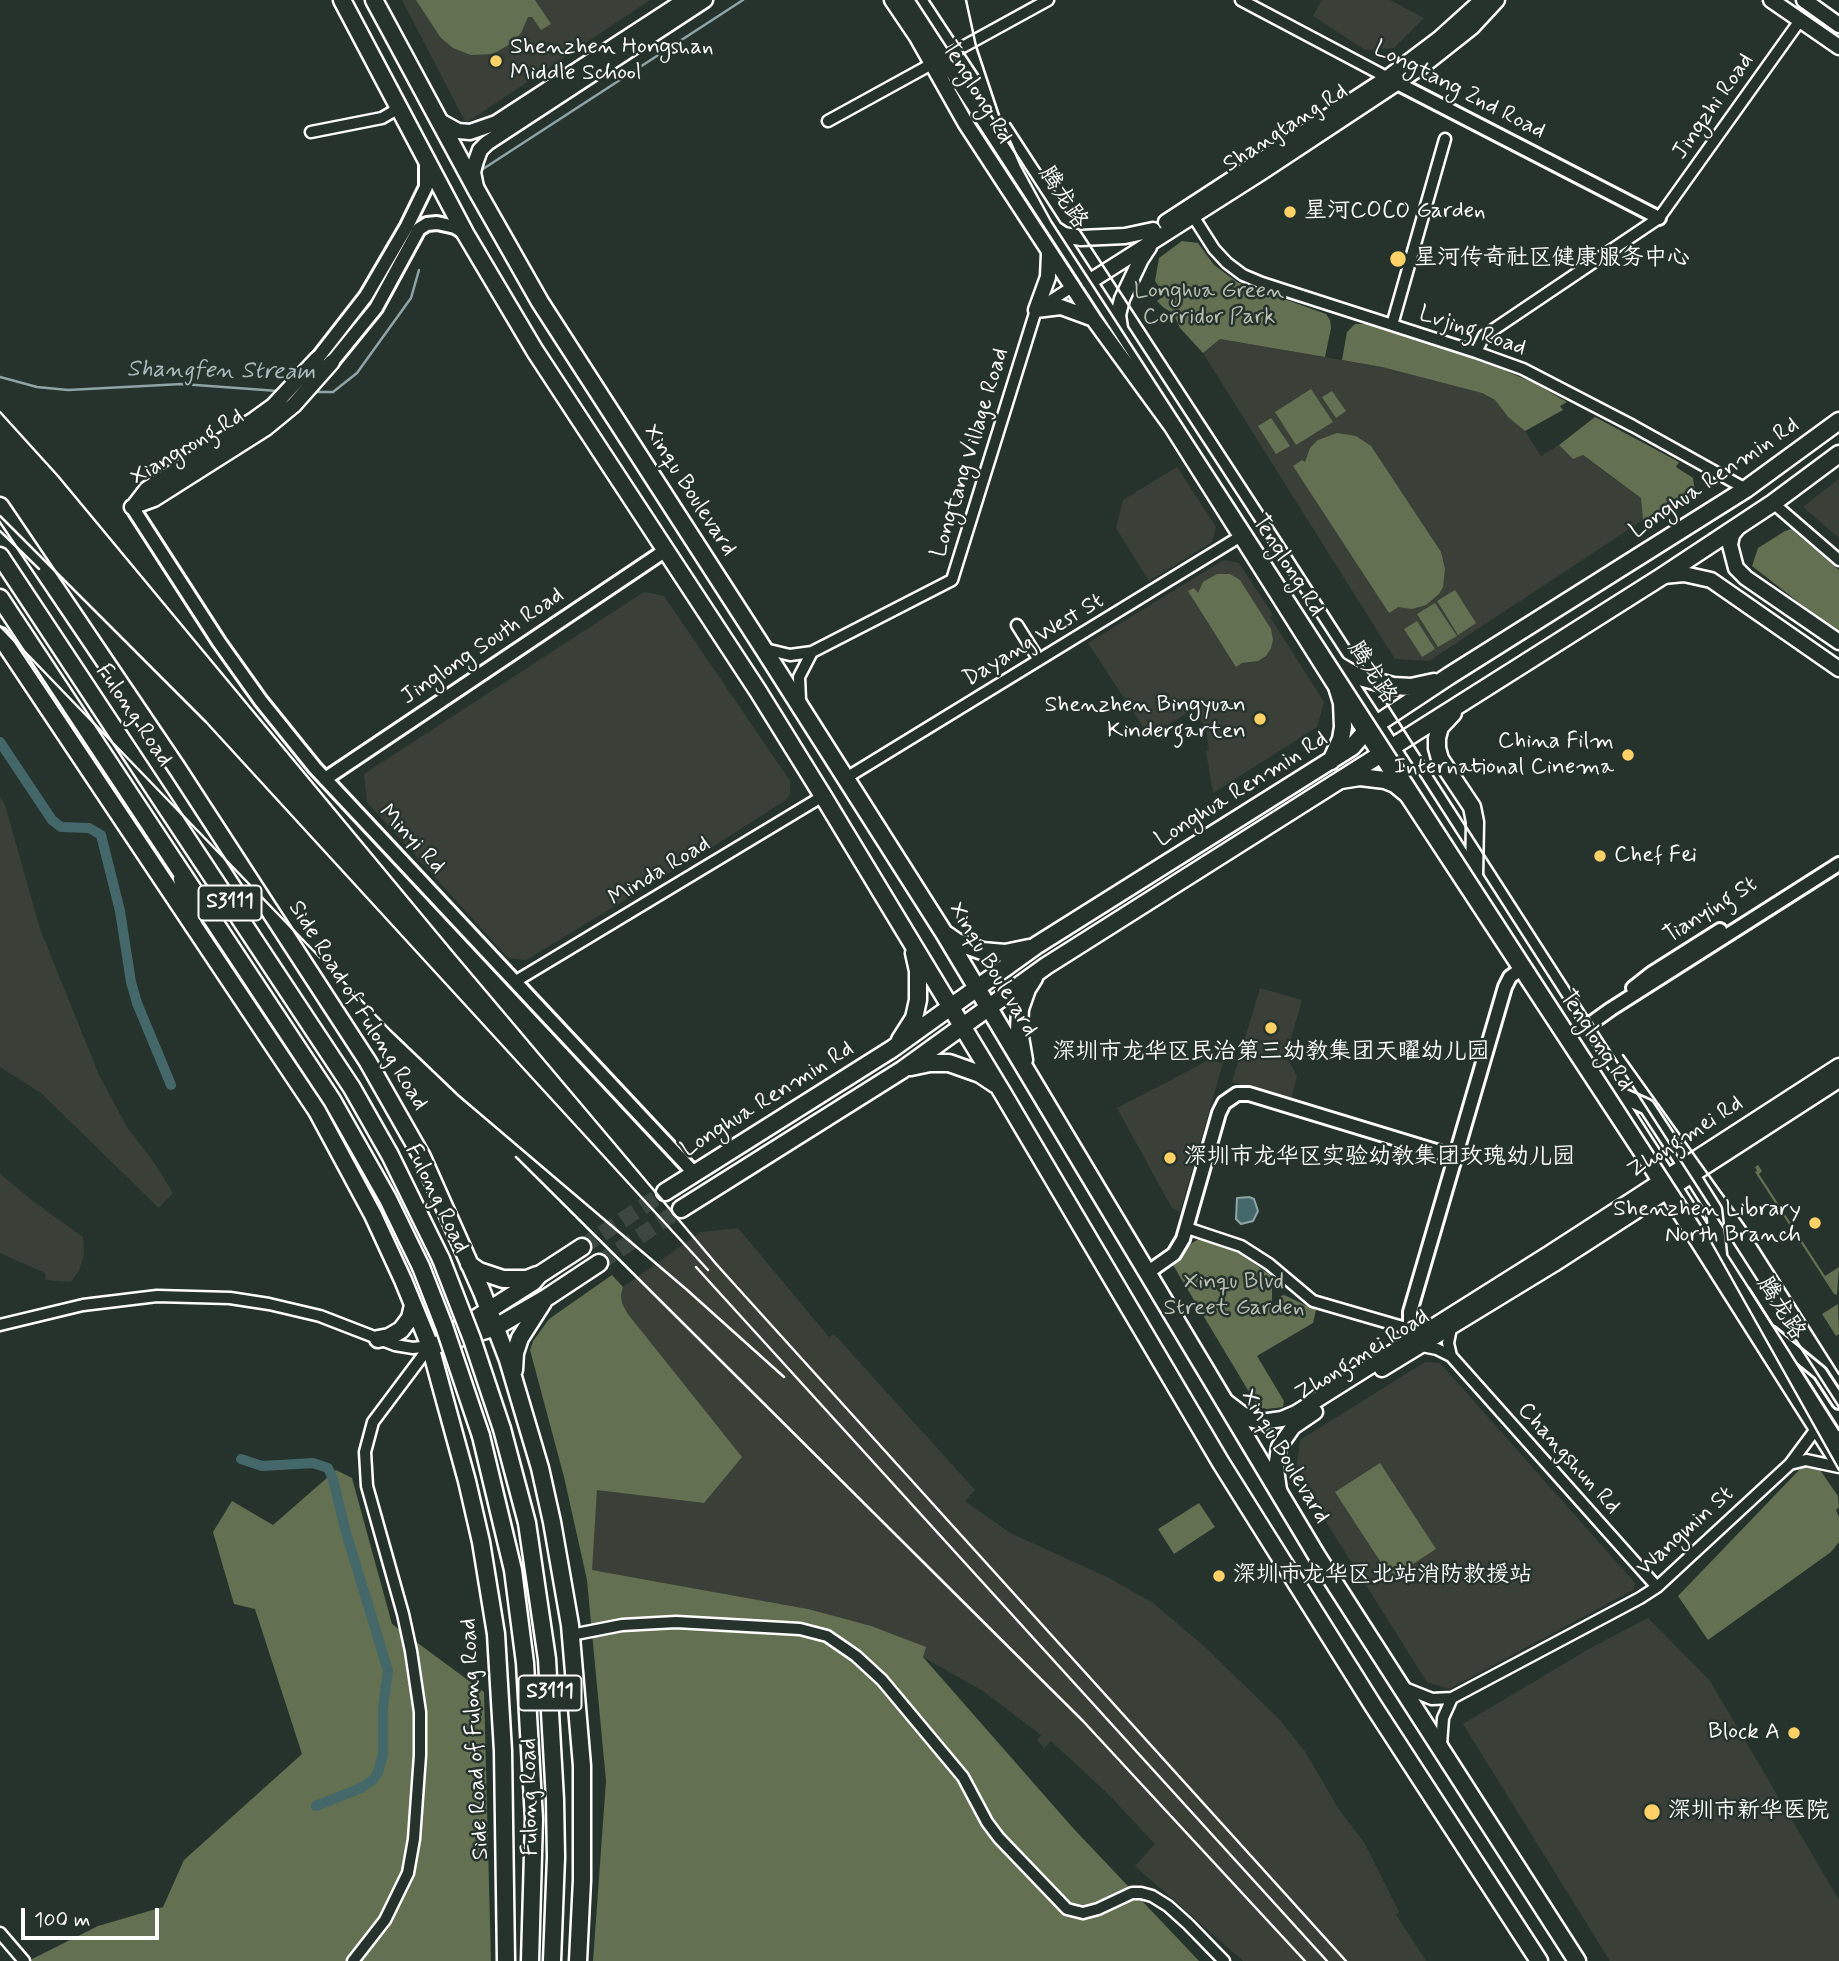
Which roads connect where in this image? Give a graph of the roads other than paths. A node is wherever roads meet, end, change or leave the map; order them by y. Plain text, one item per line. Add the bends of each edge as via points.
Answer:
1 (342, 0) edge
2 (374, 0) edge
3 (685, 0) edge
4 (705, 0) edge
5 (892, 0) edge
6 (906, 0) edge
7 (1048, 0) edge
8 (1241, 0) edge
9 (1482, 0) edge
10 (1497, 0) edge
11 (1771, 0) edge
12 (1804, 0) edge
13 (1801, 19) junction
14 (1839, 25) edge
15 (1839, 47) edge
16 (937, 61) junction
17 (1392, 80) junction
18 (398, 108) junction
19 (438, 120) junction
20 (828, 121) dead end
21 (310, 132) dead end
22 (1445, 139) dead end
23 (426, 160) junction
24 (477, 191) junction
25 (1193, 216) junction
26 (1659, 218) junction
27 (1055, 229) junction
28 (465, 233) junction
29 (1155, 234) junction
30 (1049, 251) junction
31 (1087, 278) junction
32 (1072, 287) junction
33 (1036, 310) junction
34 (1094, 320) junction
35 (1392, 325) junction
36 (1120, 330) junction
37 (1476, 352) junction
38 (317, 359) joint
39 (332, 362) joint
40 (1839, 421) edge
41 (1839, 454) edge
42 (1746, 489) junction
43 (1773, 503) junction
44 (0, 506) edge
45 (132, 508) junction
46 (1738, 526) junction
47 (1241, 536) junction
48 (666, 550) junction
49 (0, 556) edge
50 (1839, 560) edge
51 (1661, 577) junction
52 (0, 598) edge
53 (1017, 625) dead end
54 (0, 636) edge
55 (1839, 642) edge
56 (763, 648) junction
57 (812, 652) junction
58 (1039, 660) junction
59 (1339, 666) junction
60 (1839, 670) edge
61 (1449, 676) junction
62 (1338, 690) junction
63 (1469, 698) junction
64 (803, 710) junction
65 (1371, 728) junction
66 (1386, 751) junction
67 (1331, 761) junction
68 (846, 778) junction
69 (324, 779) junction
70 (1339, 780) junction
71 (1406, 793) junction
72 (823, 796) junction
73 (1839, 855) edge
74 (1839, 864) edge
75 (180, 869) junction
76 (1474, 877) junction
77 (193, 925) junction
78 (941, 928) junction
79 (909, 937) junction
80 (1037, 945) junction
81 (1046, 966) junction
82 (1521, 969) junction
83 (516, 981) junction
84 (977, 988) junction
85 (987, 1006) junction
86 (952, 1007) junction
87 (1611, 1009) junction
88 (963, 1026) junction
89 (1576, 1034) junction
90 (892, 1049) junction
91 (1839, 1066) edge
92 (902, 1070) junction
93 (1029, 1075) junction
94 (1839, 1080) edge
95 (1003, 1091) junction
96 (1611, 1096) junction
97 (1456, 1157) junction
98 (1689, 1170) junction
99 (694, 1173) junction
100 (1667, 1184) junction
101 (665, 1192) tunnel mouth
102 (681, 1209) tunnel mouth
103 (1187, 1228) junction
104 (582, 1247) tunnel mouth
105 (1719, 1255) junction
106 (599, 1263) tunnel mouth
107 (469, 1264) junction
108 (1147, 1273) junction
109 (539, 1275) junction
110 (546, 1298) junction
111 (413, 1305) junction
112 (489, 1311) junction
113 (0, 1325) edge
114 (496, 1327) junction
115 (1451, 1328) junction
116 (1766, 1330) junction
117 (1417, 1338) junction
118 (378, 1339) junction
119 (430, 1346) junction
120 (1451, 1356) junction
121 (514, 1383) junction
122 (1222, 1398) junction
123 (1839, 1402) edge
124 (1816, 1429) junction
125 (1839, 1444) edge
126 (1790, 1464) junction
127 (1839, 1465) edge
128 (1282, 1498) junction
129 (1657, 1587) junction
130 (577, 1633) junction
131 (1402, 1687) junction
132 (1451, 1698) junction
133 (1442, 1750) junction
134 (0, 1933) edge
135 (24, 1961) edge
136 (353, 1961) edge
137 (506, 1961) edge
138 (530, 1961) edge
139 (552, 1961) edge
140 (578, 1961) edge
141 (1224, 1961) edge
142 (1539, 1961) edge
143 (1577, 1961) edge

1 - 18 main road
2 - 19 main road, Xinqu Boulevard
3 - 19 main road via 496,123 470,132
4 - 24 main road via 487,143 473,172
5 - 16 main road, Tenglong Rd
6 - 16 main road, 腾龙路
7 - 16 street
8 - 17 street, Longtang 2nd Road
9 - 17 main road, Shangtang Rd
10 - 17 main road, Shangtang Rd via 1448,47
11 - 13 main road
12 - 14 main road
13 - 15 main road
13 - 26 street, Jingzhi Road
16 - 20 street
16 - 27 main road, 腾龙路
16 - 30 main road, Tenglong Rd via 965,124
17 - 25 main road, Shangtang Rd
17 - 26 street, Longtang 2nd Road
17 - 29 main road, Shangtang Rd
18 - 21 street via 382,118
18 - 23 main road
19 - 24 main road, Xinqu Boulevard
22 - 35 street
23 - 28 main road
23 - 38 street, Xiangrong Rd via 426,187 407,226 366,296
24 - 56 main road, Xinqu Boulevard via 546,313
25 - 29 main road, Shangtang Rd
25 - 35 street, Lvjing Road via 1214,249 1243,275
26 - 37 street via 1484,336
27 - 29 main road via 1081,238
27 - 31 main road, 腾龙路
28 - 39 street, Xiangrong Rd via 437,223 419,229 376,307
28 - 48 main road via 535,351
29 - 31 main road, Shangtang Rd
29 - 36 main road via 1122,299
30 - 32 main road, Tenglong Rd
30 - 33 main road via 1051,264
31 - 32 street
31 - 36 main road, 腾龙路
32 - 33 street
32 - 34 main road, Tenglong Rd
33 - 34 main road via 1061,307
33 - 57 street, Longtang Village Road via 952,580
34 - 47 main road, Tenglong Rd via 1172,427
35 - 37 street, Lvjing Road
36 - 59 main road, 腾龙路
37 - 42 street, Lvjing Road via 1546,380
38 - 45 main road, Xiangrong Rd via 273,406 147,489
39 - 45 main road, Xiangrong Rd via 294,405 266,428 154,499
40 - 42 main road, Longhua Renmin Rd
41 - 43 main road, Longhua Renmin Rd
42 - 61 main road, Longhua Renmin Rd
43 - 46 main road, Longhua Renmin Rd
43 - 50 street
44 - 107 main road, Side Road of Fulong Road via 368,1062 422,1157
45 - 69 street, Minyi Rd via 219,642
46 - 51 main road, Longhua Renmin Rd
46 - 55 main road via 1730,545 1736,568
47 - 58 street, Dayang West St
47 - 62 main road, Tenglong Rd
48 - 69 street, Jinglong South Road
48 - 72 main road
49 - 139 main road, Fulong Road / S3111, bridge via 352,1088 441,1259 502,1429 527,1523 547,1659 556,1857
51 - 60 main road via 1684,573 1711,580
51 - 63 main road, Longhua Renmin Rd
52 - 75 main road, Fulong Road / S3111
53 - 58 street
54 - 77 main road, Side Road of Fulong Road
56 - 57 street, Longtang Village Road via 790,655
56 - 64 main road, Xinqu Boulevard
57 - 64 street via 798,683
58 - 68 street, Dayang West St
59 - 61 main road via 1393,686 1419,686
59 - 65 main road, 腾龙路
61 - 65 main road, Longhua Renmin Rd
62 - 65 main road, Tenglong Rd
62 - 67 main road via 1343,727
63 - 66 main road, Longhua Renmin Rd
63 - 76 main road via 1444,723 1436,743 1440,758 1474,814
64 - 68 main road, Xinqu Boulevard
65 - 66 main road, Tenglong Rd
65 - 67 main road, Longhua Renmin Rd
66 - 70 main road, Longhua Renmin Rd
66 - 71 main road, Tenglong Rd
66 - 76 main road
67 - 80 main road, Longhua Renmin Rd
68 - 78 main road, Xinqu Boulevard
69 - 83 street, Minyi Rd
70 - 71 main road via 1385,780
70 - 81 main road, Longhua Renmin Rd
71 - 82 main road, Tenglong Rd
72 - 79 main road
72 - 83 street, Minda Road
73 - 87 street, Tianying St via 1651,973
74 - 87 street, Tianying St
75 - 77 main road
75 - 138 main road, Fulong Road / S3111, bridge via 351,1131 421,1267 457,1361 508,1548 525,1663 534,1819
76 - 89 main road
77 - 111 main road, Side Road of Fulong Road via 329,1131
78 - 80 main road via 957,942 982,951 1005,953
78 - 84 main road, Xinqu Boulevard
79 - 86 main road
79 - 90 main road via 918,971 918,1000 910,1027
80 - 84 main road, Longhua Renmin Rd
81 - 85 main road, Longhua Renmin Rd
81 - 93 main road via 1032,980 1020,1007 1021,1044
82 - 96 main road, Tenglong Rd
82 - 97 street via 1505,987
83 - 99 street, Minyi Rd
84 - 85 main road, Xinqu Boulevard
84 - 86 main road, Longhua Renmin Rd
85 - 88 main road, Longhua Renmin Rd
85 - 93 main road, Xinqu Boulevard
86 - 88 main road
86 - 90 main road, Longhua Renmin Rd
87 - 89 street, Tianying St
88 - 92 main road, Longhua Renmin Rd
88 - 95 main road
89 - 96 main road
90 - 99 main road, Longhua Renmin Rd
91 - 98 main road, Zhongmei Rd
92 - 95 main road via 949,1063 980,1074
92 - 102 main road, Longhua Renmin Rd
93 - 108 main road, Xinqu Boulevard
94 - 98 main road, Zhongmei Rd
95 - 142 main road via 1257,1522
96 - 98 main road via 1647,1107
96 - 100 main road, Tenglong Rd
97 - 103 street via 1237,1094 1221,1108
97 - 117 street via 1410,1312
98 - 100 main road, Zhongmei Rd
98 - 105 main road via 1714,1210
99 - 101 main road, Longhua Renmin Rd
100 - 105 main road, 腾龙路
100 - 115 main road, Zhongmei Rd
100 - 117 main road, Zhongmei Rd
100 - 124 main road
103 - 108 street via 1174,1254
103 - 117 street via 1241,1246 1313,1301
104 - 109 main road
105 - 116 main road, 腾龙路
106 - 110 main road
107 - 109 main road via 503,1279
107 - 112 main road, Side Road of Fulong Road
108 - 122 main road, Xinqu Boulevard
109 - 112 main road
110 - 114 main road
110 - 121 main road via 520,1338
111 - 118 main road via 401,1330
111 - 119 main road, Side Road of Fulong Road
112 - 114 main road, Side Road of Fulong Road
112 - 119 main road
113 - 118 street via 83,1305 144,1298 230,1298 308,1313
114 - 119 main road
114 - 121 main road, Side Road of Fulong Road
115 - 117 main road, Zhongmei Road
115 - 120 street
116 - 123 street via 1820,1373
116 - 125 main road, 腾龙路
117 - 120 street
117 - 122 main road, Zhongmei Road via 1282,1419 1249,1419
117 - 128 main road, Zhongmei Road via 1287,1433 1276,1460
118 - 119 street via 404,1347
119 - 136 street via 373,1422 365,1452 367,1486 411,1651 420,1712 420,1755 408,1873 384,1920
119 - 137 main road, Side Road of Fulong Road via 470,1493 496,1634
120 - 129 street, Changshun Rd
121 - 130 main road, Side Road of Fulong Road via 540,1468
122 - 128 main road, Xinqu Boulevard
124 - 126 street, Wangmin St
124 - 127 main road
126 - 127 street via 1806,1460
126 - 129 street, Wangmin St
128 - 131 main road, Xinqu Boulevard
129 - 132 street, Wangmin St
130 - 140 main road, Side Road of Fulong Road via 582,1766
130 - 141 street via 676,1622 800,1629 827,1636 882,1680 963,1777 999,1838 1067,1909 1083,1913 1132,1893 1152,1896
131 - 132 street via 1432,1699
131 - 133 main road, Xinqu Boulevard
132 - 133 street via 1443,1717
133 - 143 main road, Xinqu Boulevard
134 - 135 street

